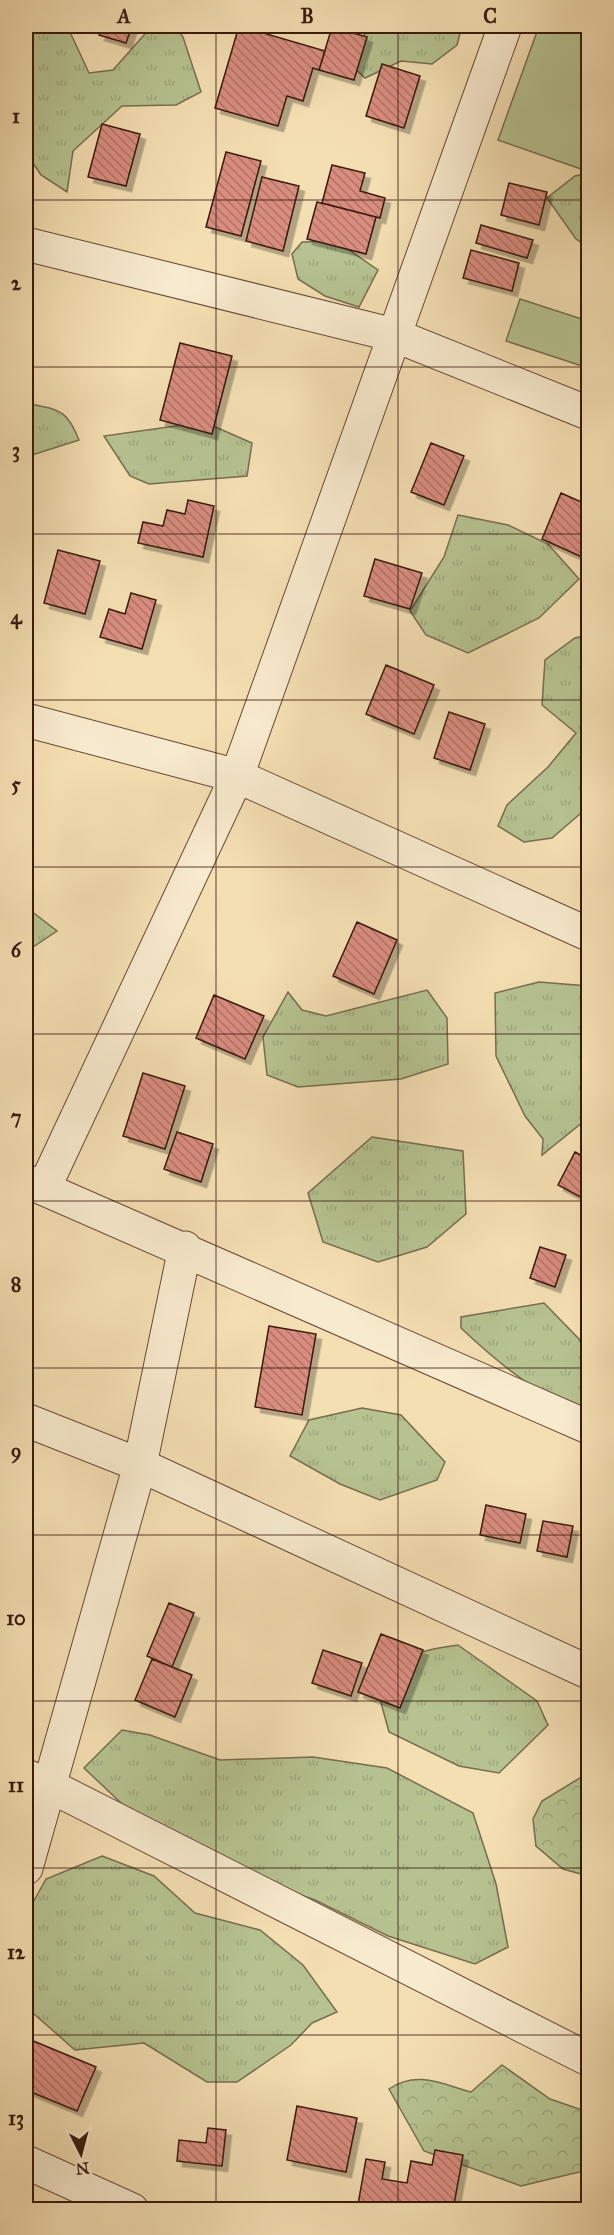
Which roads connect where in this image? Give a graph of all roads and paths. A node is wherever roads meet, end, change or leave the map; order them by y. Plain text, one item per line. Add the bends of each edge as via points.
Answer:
1 (505, 26) edge
2 (26, 244) edge
3 (394, 335) junction
4 (588, 413) edge
5 (26, 720) edge
6 (237, 776) junction
7 (588, 934) edge
8 (35, 1185) edge
9 (185, 1248) junction
10 (26, 1420) edge
11 (588, 1427) edge
12 (140, 1465) junction
13 (588, 1672) edge
14 (38, 1781) edge
15 (26, 1868) edge
16 (588, 2059) edge
17 (26, 2162) edge
18 (132, 2210) edge

1 - 3 street
2 - 3 street
3 - 4 street
3 - 6 street
5 - 6 street
6 - 7 street
6 - 8 street
8 - 9 street
9 - 11 street
9 - 12 street
10 - 12 street
12 - 13 street
12 - 14 street
14 - 15 street
14 - 16 street
17 - 18 street

